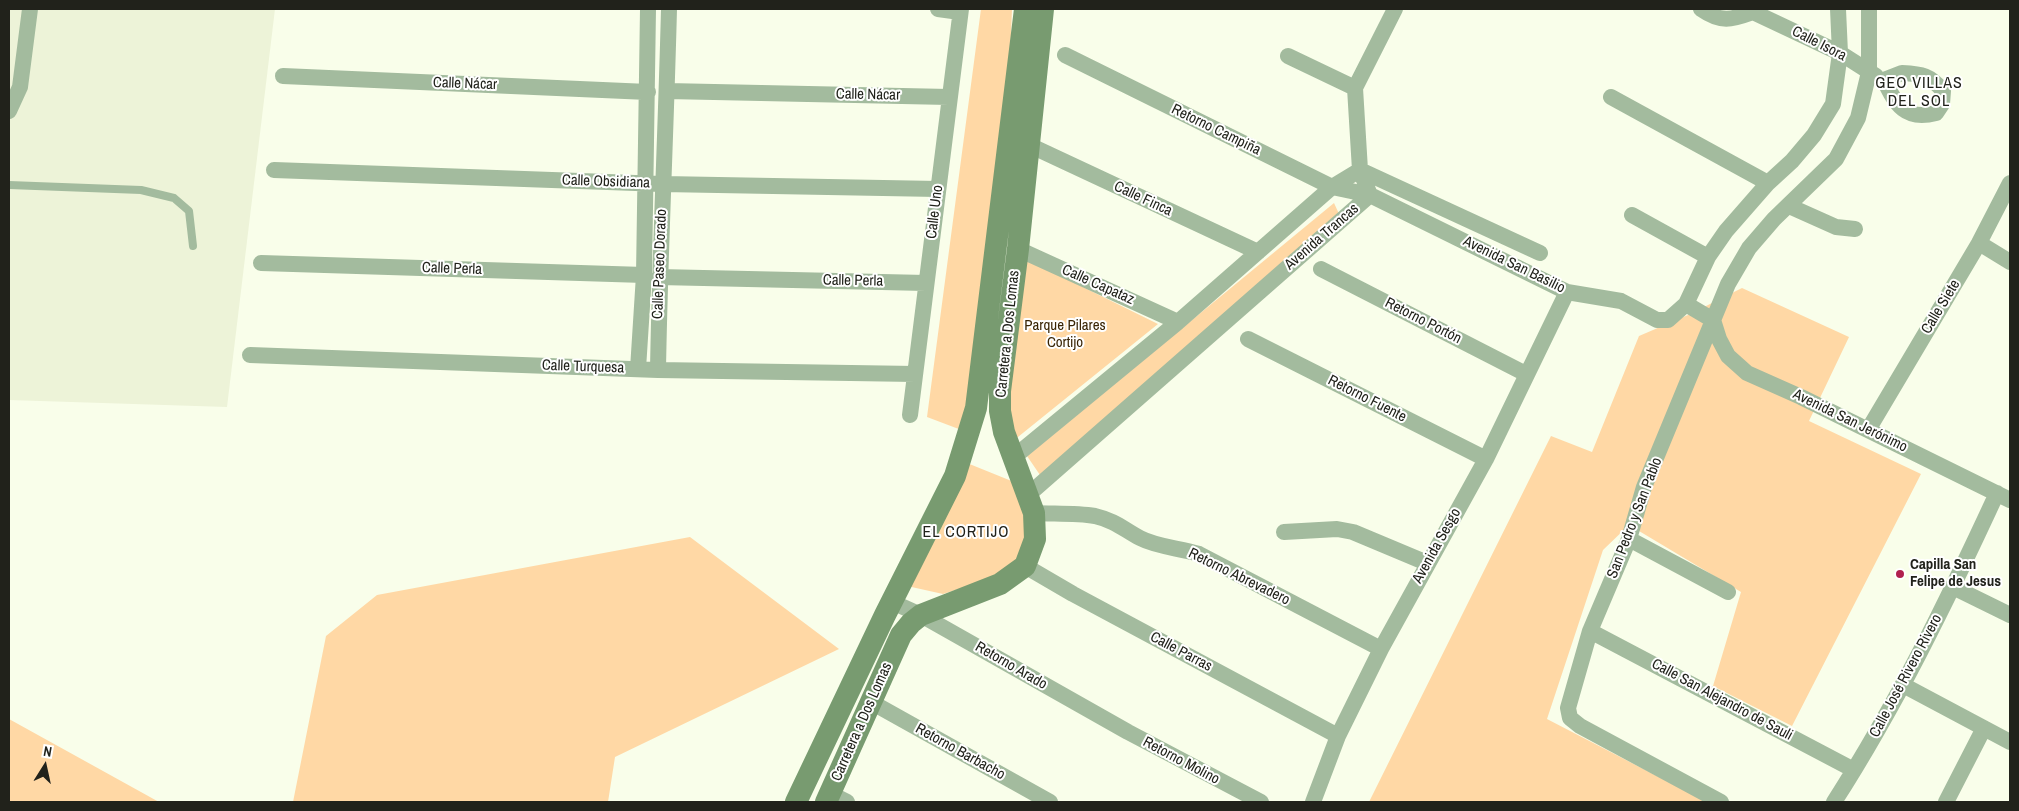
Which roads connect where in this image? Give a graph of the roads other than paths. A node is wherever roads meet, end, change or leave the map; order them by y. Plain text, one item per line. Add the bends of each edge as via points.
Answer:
1 (30, 9) edge
2 (648, 9) edge
3 (670, 9) edge
4 (938, 9) edge
5 (1025, 9) edge
6 (1043, 9) edge
7 (1395, 9) edge
8 (1701, 9) edge
9 (1838, 9) edge
10 (1869, 9) edge
11 (960, 10) edge
12 (1752, 10) edge
13 (1031, 32) junction
14 (1840, 53) junction
15 (1065, 55) dead end
16 (1288, 56) dead end
17 (1869, 72) junction
18 (283, 76) dead end
19 (1884, 80) dead end
20 (1355, 88) junction
21 (667, 91) junction
22 (648, 92) junction
23 (949, 97) junction
24 (1611, 97) dead end
25 (9, 111) edge
26 (1029, 145) junction
27 (274, 170) dead end
28 (1360, 170) junction
29 (646, 183) junction
30 (1768, 183) junction
31 (663, 184) junction
32 (2010, 184) edge
33 (9, 185) edge
34 (1332, 187) junction
35 (938, 189) junction
36 (1370, 195) junction
37 (1789, 206) junction
38 (1632, 215) dead end
39 (1855, 229) dead end
40 (1979, 243) junction
41 (193, 246) dead end
42 (1018, 249) junction
43 (1258, 252) junction
44 (1540, 254) dead end
45 (1708, 257) junction
46 (2010, 262) edge
47 (261, 263) dead end
48 (1321, 269) dead end
49 (651, 276) junction
50 (926, 283) junction
51 (1567, 292) junction
52 (1686, 304) junction
53 (1713, 320) junction
54 (1178, 322) junction
55 (1248, 339) dead end
56 (250, 355) dead end
57 (638, 369) junction
58 (658, 370) junction
59 (915, 374) junction
60 (1526, 374) junction
61 (910, 415) dead end
62 (1868, 430) junction
63 (1014, 457) junction
64 (1486, 459) junction
65 (2003, 496) edge
66 (1031, 504) junction
67 (1284, 532) dead end
68 (1629, 539) junction
69 (1427, 563) junction
70 (1026, 566) junction
71 (1953, 587) junction
72 (1728, 592) dead end
73 (892, 602) junction
74 (921, 615) junction
75 (2010, 615) edge
76 (1590, 631) junction
77 (1381, 649) junction
78 (1903, 685) junction
79 (871, 702) junction
80 (1984, 728) junction
81 (1128, 732) joint
82 (1338, 736) junction
83 (2010, 742) edge
84 (1854, 770) junction
85 (834, 799) edge
86 (796, 802) edge
87 (1050, 802) edge
88 (1261, 802) edge
89 (1313, 802) edge
90 (1721, 802) edge
91 (1834, 802) edge
92 (1946, 802) edge

1 - 25 street via 20,86
2 - 22 street, Calle Paseo Dorado
3 - 21 street, Calle Paseo Dorado
4 - 11 street
5 - 13 main road, Carretera a Dos Lomas
6 - 13 main road, Carretera a Dos Lomas
7 - 20 street
8 - 12 street, Calle Isora via 1712,16 1731,20
9 - 14 street
10 - 17 street, San Pedro y San Pablo
11 - 23 street, Calle Uno
12 - 14 street, Calle Isora
13 - 26 main road, Carretera a Dos Lomas
13 - 73 main road, Carretera a Dos Lomas via 976,408 955,476
14 - 17 street, Calle Isora
14 - 30 street via 1833,104 1814,135
15 - 34 street, Retorno Campiña
16 - 20 street
17 - 19 street, Calle Isora
17 - 37 street, San Pedro y San Pablo via 1858,118 1836,159
18 - 22 street, Calle Nácar
20 - 28 street
21 - 23 street, Calle Nácar
21 - 31 street, Calle Paseo Dorado
22 - 29 street, Calle Paseo Dorado
23 - 35 street, Calle Uno
24 - 30 street
26 - 42 main road, Carretera a Dos Lomas
26 - 43 street, Calle Finca
27 - 29 street, Calle Obsidiana
28 - 34 street, Avenida Trancas
28 - 36 street, Avenida Trancas
28 - 44 street
29 - 31 street, Calle Obsidiana
29 - 49 street, Calle Paseo Dorado
30 - 45 street
31 - 35 street, Calle Obsidiana
31 - 49 street, Calle Paseo Dorado
32 - 40 street, Calle Siete
33 - 41 lane via 141,190 174,198 189,211
34 - 36 street, Retorno Campiña
34 - 43 street, Avenida Trancas
35 - 50 street, Calle Uno
36 - 51 street, Avenida San Basilio
36 - 66 street, Avenida Trancas
37 - 39 street via 1836,227
37 - 53 street, San Pedro y San Pablo via 1749,248 1728,284
38 - 45 street
40 - 46 street
40 - 62 street, Calle Siete
42 - 54 street, Calle Capataz
42 - 63 main road, Carretera a Dos Lomas via 1000,391 1004,432
43 - 54 street, Avenida Trancas
45 - 52 street
47 - 49 street, Calle Perla
48 - 60 street, Retorno Portón
49 - 50 street, Calle Perla
49 - 57 street, Calle Paseo Dorado
49 - 58 street, Calle Paseo Dorado
50 - 59 street, Calle Uno
51 - 52 street, Avenida San Basilio via 1621,301 1657,320 1668,320
51 - 60 street, Avenida Sesgo
52 - 53 street
53 - 62 street, Avenida San Jerónimo via 1728,356 1747,373
53 - 68 street, San Pedro y San Pablo via 1644,487
54 - 63 street, Avenida Trancas
55 - 64 street, Retorno Fuente
56 - 57 street, Calle Turquesa
57 - 58 street, Calle Turquesa
58 - 59 street, Calle Turquesa
59 - 61 street, Calle Uno
60 - 64 street, Avenida Sesgo
62 - 65 street, Avenida San Jerónimo
63 - 66 main road, Carretera a Dos Lomas
64 - 69 street, Avenida Sesgo
65 - 71 street, Calle José Rivero Rivero
66 - 70 main road, Carretera a Dos Lomas via 1034,539
66 - 77 street, Retorno Abrevadero via 1095,516 1119,524 1158,545 1199,554
67 - 69 street via 1337,529 1353,532
68 - 72 street
68 - 76 street, San Pedro y San Pablo
69 - 77 street, Avenida Sesgo
70 - 74 main road, Carretera a Dos Lomas via 1000,584
70 - 82 street, Calle Parras
71 - 75 street
71 - 78 street, Calle José Rivero Rivero
73 - 74 street, Retorno Arado
73 - 86 main road, Carretera a Dos Lomas
74 - 79 main road, Carretera a Dos Lomas via 901,635
74 - 81 street, Retorno Arado
76 - 84 street, Calle San Alejandro de Sauli
76 - 90 street, San Pedro y San Pablo via 1571,694 1570,718
77 - 82 street, Avenida Sesgo
78 - 80 street
78 - 84 street, Calle José Rivero Rivero
79 - 85 main road, Carretera a Dos Lomas
79 - 87 street, Retorno Barbacho
80 - 83 street
80 - 92 street
81 - 88 street, Retorno Molino
82 - 89 street, Avenida Sesgo
84 - 91 street, Calle José Rivero Rivero

